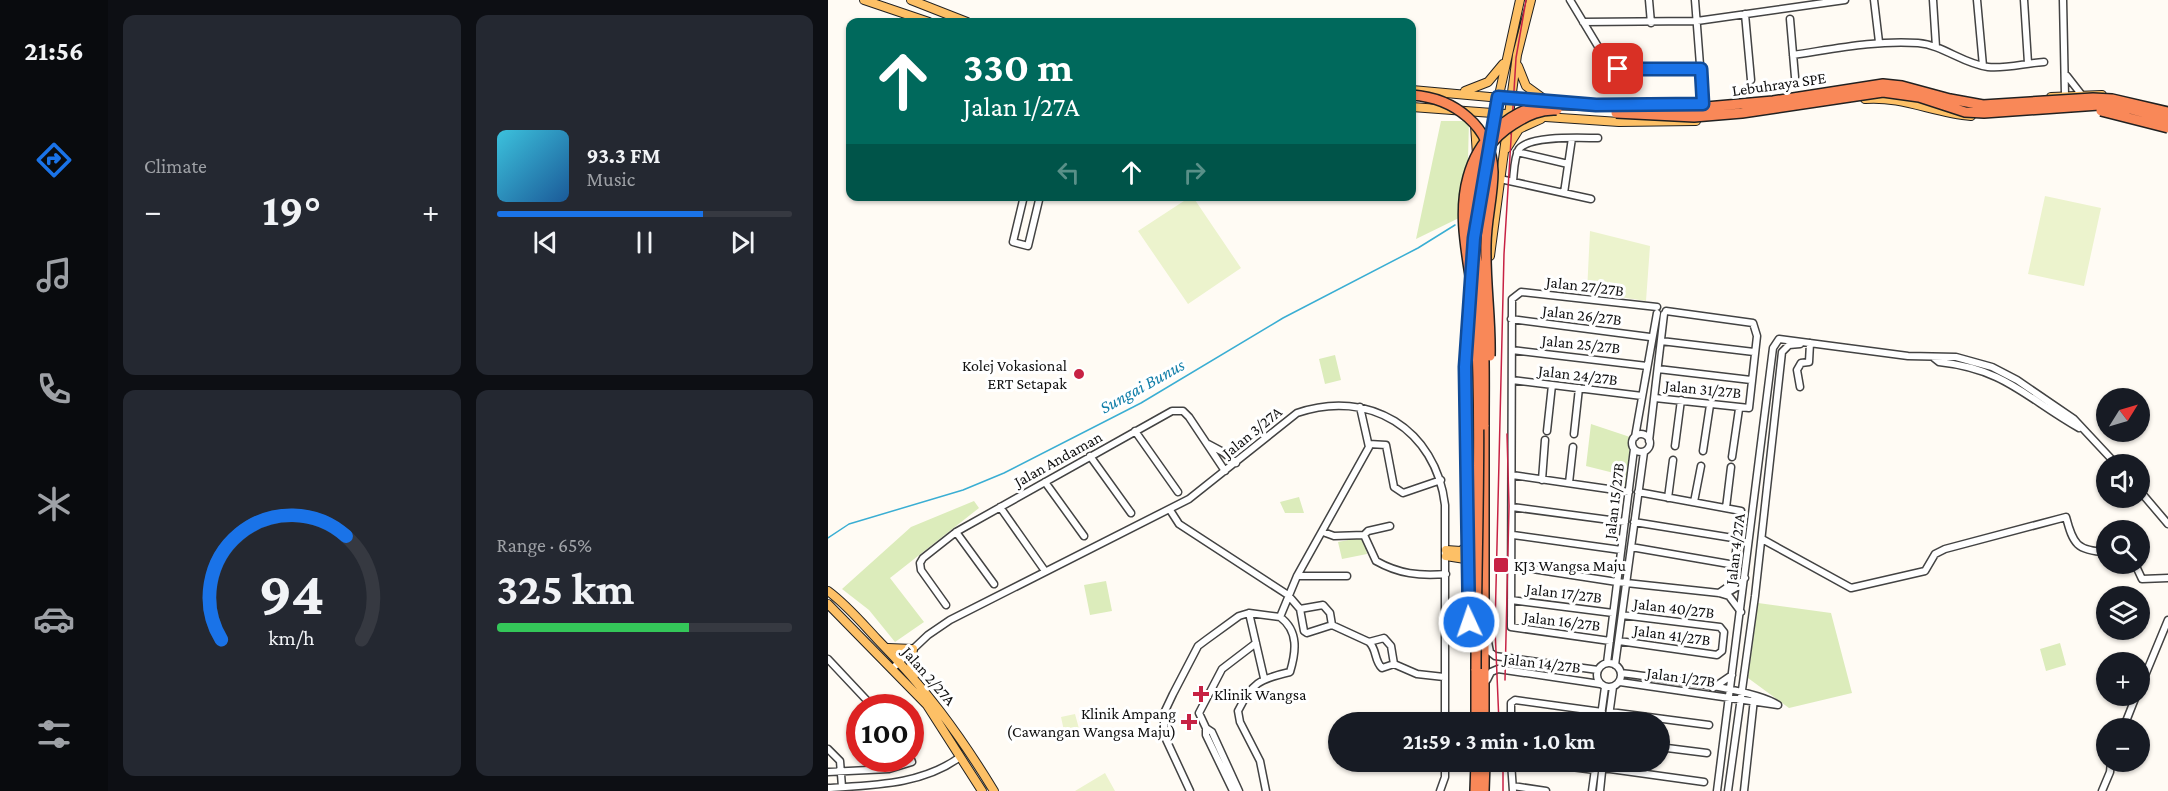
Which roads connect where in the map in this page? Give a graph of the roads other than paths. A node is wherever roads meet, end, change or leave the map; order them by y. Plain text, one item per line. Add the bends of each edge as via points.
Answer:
1 (864, 0) edge
2 (911, 0) edge
3 (1520, 0) edge
4 (1531, 0) edge
5 (1570, 0) edge
6 (1649, 0) edge
7 (1695, 0) edge
8 (1845, 0) edge
9 (1874, 0) edge
10 (1933, 0) edge
11 (1977, 0) edge
12 (2024, 0) edge
13 (2063, 0) edge
14 (1807, 3) edge
15 (1745, 14) junction
16 (916, 18) edge
17 (957, 18) edge
18 (1790, 19) dead end
19 (1697, 21) junction
20 (1583, 22) junction
21 (1651, 23) junction
22 (1880, 42) junction
23 (1936, 47) junction
24 (1516, 55) junction
25 (1793, 55) junction
26 (1506, 57) junction
27 (2044, 62) dead end
28 (2028, 63) junction
29 (1983, 66) junction
30 (1701, 69) junction
31 (2067, 76) junction
32 (1795, 77) dead end
33 (1751, 80) dead end
34 (1916, 85) junction
35 (1416, 90) edge
36 (1458, 93) junction
37 (2081, 94) junction
38 (2065, 95) junction
39 (1416, 96) edge
40 (1498, 97) junction
41 (1511, 98) junction
42 (1549, 102) junction
43 (1911, 102) junction
44 (1703, 104) junction
45 (2071, 106) junction
46 (1416, 107) edge
47 (2168, 110) edge
48 (1467, 111) junction
49 (1495, 113) junction
50 (1509, 114) junction
51 (1549, 117) junction
52 (2168, 121) edge
53 (2168, 128) edge
54 (1491, 133) junction
55 (1506, 134) junction
56 (1572, 138) junction
57 (1598, 138) dead end
58 (1517, 152) junction
59 (1502, 163) junction
60 (1568, 164) junction
61 (1500, 179) junction
62 (1482, 182) junction
63 (1513, 182) junction
64 (1564, 194) junction
65 (1591, 199) dead end
66 (1023, 201) edge
67 (1039, 201) edge
68 (1662, 311) junction
69 (1511, 319) junction
70 (1650, 337) junction
71 (1661, 341) junction
72 (1808, 343) junction
73 (1468, 346) junction
74 (1512, 350) junction
75 (1754, 352) junction
76 (1647, 366) junction
77 (1658, 369) junction
78 (1512, 380) junction
79 (1751, 380) junction
80 (1552, 385) junction
81 (1800, 387) dead end
82 (1579, 388) junction
83 (1642, 396) junction
84 (1654, 398) junction
85 (1681, 400) junction
86 (1710, 405) junction
87 (1360, 406) junction
88 (1739, 409) junction
89 (1484, 425) junction
90 (1135, 431) junction
91 (1547, 431) dead end
92 (1574, 434) dead end
93 (1635, 437) junction
94 (1545, 440) dead end
95 (1649, 441) junction
96 (1205, 442) junction
97 (1368, 444) junction
98 (1675, 446) dead end
99 (1573, 447) dead end
100 (1634, 449) junction
101 (1644, 452) junction
102 (1704, 452) dead end
103 (2106, 454) edge
104 (1090, 456) junction
105 (1732, 457) dead end
106 (1673, 460) dead end
107 (1236, 463) junction
108 (1701, 466) dead end
109 (1731, 467) dead end
110 (1758, 469) junction
111 (1768, 470) junction
112 (1226, 471) junction
113 (1512, 475) junction
114 (1442, 480) junction
115 (1542, 480) junction
116 (1045, 482) junction
117 (1569, 483) junction
118 (1178, 492) dead end
119 (1629, 492) junction
120 (1638, 492) junction
121 (1668, 498) junction
122 (1694, 502) junction
123 (2150, 503) edge
124 (1000, 507) junction
125 (1512, 507) junction
126 (1725, 508) junction
127 (1170, 510) junction
128 (1131, 513) dead end
129 (1625, 522) junction
130 (1634, 522) junction
131 (2168, 524) edge
132 (1390, 526) dead end
133 (956, 532) junction
134 (1323, 532) junction
135 (1364, 535) junction
136 (1513, 535) junction
137 (1084, 536) dead end
138 (1472, 538) junction
139 (1738, 539) junction
140 (1762, 539) junction
141 (1631, 547) junction
142 (1621, 549) junction
143 (2096, 551) edge
144 (1446, 553) junction
145 (1735, 565) junction
146 (1513, 566) junction
147 (1473, 569) junction
148 (1045, 571) junction
149 (1446, 574) junction
150 (2140, 574) edge
151 (1297, 576) junction
152 (1347, 576) dead end
153 (1745, 578) junction
154 (2168, 578) edge
155 (1617, 582) junction
156 (1626, 583) junction
157 (994, 584) dead end
158 (828, 591) edge
159 (1722, 594) junction
160 (1288, 595) junction
161 (1511, 600) junction
162 (828, 604) edge
163 (946, 605) dead end
164 (1300, 609) junction
165 (1741, 612) junction
166 (1249, 613) junction
167 (1613, 613) junction
168 (1622, 615) junction
169 (1280, 617) junction
170 (2168, 620) edge
171 (1332, 625) junction
172 (1487, 633) junction
173 (1610, 640) junction
174 (1618, 641) junction
175 (1369, 642) junction
176 (1256, 643) junction
177 (886, 648) junction
178 (913, 649) junction
179 (1720, 653) joint
180 (828, 659) edge
181 (900, 662) junction
182 (1607, 663) junction
183 (2150, 663) edge
184 (1394, 664) junction
185 (1615, 664) junction
186 (893, 668) junction
187 (1476, 669) junction
188 (1598, 670) junction
189 (1621, 672) junction
190 (1732, 675) junction
191 (1444, 677) junction
192 (915, 678) junction
193 (1264, 678) junction
194 (1487, 680) junction
195 (1620, 682) junction
196 (1602, 685) junction
197 (1613, 687) junction
198 (1712, 688) junction
199 (861, 694) edge
200 (1740, 695) junction
201 (1728, 697) junction
202 (1754, 698) junction
203 (1780, 705) dead end
204 (1445, 712) edge
205 (1474, 712) edge
206 (1474, 712) edge
207 (1486, 712) edge
208 (1486, 712) edge
209 (1511, 712) edge
210 (1602, 712) joint
211 (1610, 712) edge
212 (1670, 720) edge
213 (1709, 725) dead end
214 (1206, 728) junction
215 (1670, 748) edge
216 (828, 749) edge
217 (1707, 753) dead end
218 (960, 757) junction
219 (828, 772) edge
220 (841, 772) junction
221 (846, 772) edge
222 (1445, 772) edge
223 (1474, 772) edge
224 (1486, 772) edge
225 (1512, 772) edge
226 (1595, 772) edge
227 (1602, 772) edge
228 (1645, 772) edge
229 (2110, 772) edge
230 (1704, 782) dead end
231 (842, 787) junction
232 (828, 788) edge
233 (1513, 789) edge
234 (982, 791) edge
235 (994, 791) edge
236 (1191, 791) edge
237 (1233, 791) edge
238 (1239, 791) edge
239 (1266, 791) edge
240 (1440, 791) edge
241 (1473, 791) edge
242 (1486, 791) edge
243 (1546, 791) edge
244 (1592, 791) edge
245 (1600, 791) edge
246 (1716, 791) edge
247 (1728, 791) edge
248 (1744, 791) edge
249 (2102, 791) edge

1 - 16 main road
2 - 17 main road
3 - 26 main road
4 - 24 main road
5 - 20 street
6 - 21 street
7 - 19 street
8 - 14 street
9 - 22 street
10 - 23 street
11 - 29 street
12 - 28 street
13 - 31 street
14 - 15 street
15 - 19 street
15 - 33 street
18 - 25 street
19 - 21 street
19 - 30 street
20 - 21 street
20 - 30 street via 1611,68
22 - 23 street
22 - 25 street
23 - 29 street
24 - 41 main road
24 - 42 main road via 1524,83
25 - 32 street
26 - 36 main road via 1488,82
26 - 40 main road
27 - 28 street
28 - 29 street
30 - 44 street
31 - 37 street
31 - 38 street
34 - 38 main road via 1978,103
34 - 43 main road via 1905,93
34 - 44 main road via 1884,83
35 - 36 main road
36 - 40 main road
37 - 38 main road
37 - 47 main road via 2114,96
39 - 89 highway, bridge via 1445,101 1463,111 1477,125 1492,159 1486,246 1490,350
40 - 41 main road
40 - 49 main road
41 - 42 main road
41 - 50 main road
42 - 44 main road
43 - 51 main road via 1853,99 1697,121 1619,122
43 - 52 main road via 1944,113 1972,116 2095,108
45 - 52 highway, Lebuhraya SPE, bridge via 2130,109
45 - 53 highway, bridge
45 - 89 highway, Lebuhraya SPE, bridge via 1965,112 1919,97 1883,92 1694,117 1549,109 1522,119 1509,127 1483,157 1471,193 1482,301
46 - 48 main road
47 - 187 highway, Lebuhraya SPE, bridge via 2092,98 1983,105 1883,84 1762,103 1695,108 1542,104 1523,109 1506,120 1484,141 1475,157 1463,205 1476,323
48 - 49 main road
48 - 62 main road via 1474,119
49 - 50 main road
49 - 54 main road
50 - 51 main road
50 - 55 main road
51 - 59 main road via 1530,122 1515,132
54 - 55 main road via 1500,127
54 - 62 main road
55 - 59 main road
56 - 57 street
56 - 58 street via 1534,140
56 - 60 street
58 - 60 street
58 - 63 street
59 - 61 main road
60 - 64 street
61 - 63 street
61 - 172 main road via 1488,269
62 - 73 main road via 1470,284
63 - 64 street
64 - 65 street
66 - 67 street via 1013,242 1029,246
68 - 69 street, Jalan 27/27B via 1521,292 1512,298
68 - 70 street
68 - 71 street
68 - 75 street, Jalan 27/27B via 1753,323 1757,336
69 - 70 street, Jalan 26/27B
69 - 74 street
70 - 76 street
71 - 75 street
71 - 77 street
72 - 81 street via 1809,362 1801,363 1797,370
72 - 103 street, Jalan 4/27A via 1934,358 1982,369 2003,378 2082,430
72 - 110 street, Jalan 4/27A via 1783,338 1775,342
72 - 111 street, Jalan 4/27A via 1789,345 1782,352
73 - 138 main road
73 - 187 highway, bridge via 1467,604
74 - 76 street, Jalan 25/27B
74 - 78 street
75 - 79 street
76 - 83 street
77 - 79 street
77 - 84 street
78 - 80 street, Jalan 24/27B
78 - 113 street
79 - 88 street, Jalan 31/27B via 1749,408
80 - 82 street, Jalan 24/27B
80 - 91 street
82 - 83 street, Jalan 24/27B
82 - 92 street
83 - 93 street
84 - 85 street, Jalan 31/27B
84 - 95 street
85 - 86 street, Jalan 31/27B
85 - 98 street
86 - 88 street, Jalan 31/27B
86 - 102 street
87 - 97 street
87 - 107 street, Jalan 3/27A via 1319,406 1297,413
87 - 114 street, Jalan 3/27A via 1406,428 1429,452
88 - 105 street
89 - 207 highway, Lebuhraya SPE
90 - 96 street, Jalan Andaman via 1177,409 1189,417
90 - 104 street, Jalan Andaman
90 - 118 street
93 - 95 street via 1643,435
93 - 100 street
94 - 115 street
95 - 101 street
96 - 107 street, Jalan Andaman
96 - 112 street, Jalan Andaman
97 - 114 street via 1386,445 1398,491
97 - 134 street via 1363,462
99 - 117 street
100 - 101 street
100 - 119 street, Jalan 15/27B
101 - 120 street, Jalan 15/27B
104 - 116 street, Jalan Andaman
104 - 128 street
106 - 121 street
107 - 112 street, Jalan 3/27A
108 - 122 street
109 - 126 street
110 - 111 street
110 - 153 street, Jalan 4/27A
111 - 140 street, Jalan 4/27A
112 - 127 street, Jalan 3/27A
113 - 115 street
113 - 125 street
114 - 144 street, Jalan 3/27A
115 - 117 street
116 - 124 street, Jalan Andaman
116 - 137 street
117 - 119 street
119 - 129 street, Jalan 15/27B
120 - 121 street
120 - 130 street, Jalan 15/27B
121 - 122 street
122 - 126 street
123 - 131 street
124 - 133 street, Jalan Andaman
124 - 148 street
125 - 129 street
125 - 136 street
126 - 139 street via 1741,511
127 - 148 street, Jalan 3/27A
127 - 160 street via 1179,524
129 - 142 street, Jalan 15/27B
130 - 139 street
130 - 141 street, Jalan 15/27B
132 - 135 street
133 - 157 street
133 - 163 street, Jalan Andaman via 920,563
134 - 135 street via 1334,536
134 - 151 street
135 - 149 street via 1376,561 1385,566 1413,575
136 - 142 street
136 - 146 street
138 - 144 main road via 1464,550
138 - 147 main road
139 - 145 street
140 - 143 street via 1851,588 1925,571 1935,554 1945,549 2066,517 2077,545
140 - 200 street, Jalan 4/27A
141 - 145 street
141 - 156 street, Jalan 15/27B
142 - 155 street, Jalan 15/27B
144 - 147 main road via 1465,559
144 - 149 street, Jalan 3/27A
145 - 159 street via 1732,584
146 - 155 street
146 - 161 street
147 - 206 main road
148 - 178 street, Jalan 3/27A via 939,626
149 - 191 street, Jalan 3/27A
150 - 154 street via 2142,579
151 - 152 street
151 - 160 street
153 - 159 street
153 - 165 street, Jalan 4/27A
155 - 156 street
155 - 167 street, Jalan 15/27B
156 - 159 street
156 - 168 street, Jalan 15/27B
158 - 177 main road, Jalan 2/27A
159 - 165 street via 1735,602
160 - 164 street
160 - 169 street
161 - 167 street, Jalan 17/27B
161 - 173 street, Jalan 16/27B via 1511,627
162 - 186 main road, Jalan 2/27A
164 - 171 street via 1323,605 1330,613
164 - 171 street via 1307,633
165 - 190 street, Jalan 4/27A
166 - 169 street
166 - 176 street
166 - 236 street via 1198,646 1164,713 1164,735
167 - 173 street, Jalan 15/27B
168 - 174 street, Jalan 15/27B
168 - 179 street, Jalan 40/27B via 1723,628
169 - 193 street via 1292,631 1296,644 1293,663 1290,672
170 - 183 street
171 - 175 street
172 - 188 street, Jalan 14/27B via 1490,652 1495,656
172 - 194 main road
173 - 182 street, Jalan 15/27B
174 - 179 street, Jalan 41/27B
174 - 185 street, Jalan 15/27B
175 - 184 street via 1382,668
175 - 184 street via 1388,640
176 - 193 street
176 - 214 street via 1222,669 1199,713
177 - 178 main road
177 - 181 main road, Jalan 2/27A
178 - 181 street, Jalan 3/27A
178 - 192 main road via 911,664
180 - 199 street
181 - 186 street, Jalan 3/27A
181 - 192 main road, Jalan 2/27A
182 - 185 street
182 - 188 street
184 - 191 street via 1417,674
185 - 189 street
186 - 218 main road, Jalan 2/27A via 927,705
187 - 205 highway, Lebuhraya SPE
188 - 196 street
189 - 195 street
189 - 198 street, Jalan 1/27B
190 - 198 street
190 - 201 street, Jalan 4/27A
191 - 204 street, Jalan 3/27A
192 - 235 main road, Jalan 2/27A via 954,727
193 - 239 street via 1251,687 1238,711 1260,761
194 - 196 street, Jalan 14/27B via 1498,669
194 - 208 main road
195 - 197 street
195 - 201 street, Jalan 1/27B
196 - 197 street
196 - 210 street
197 - 211 street
198 - 201 street, Jalan 1/27B
200 - 201 street, Jalan 1/27B
200 - 202 street, Jalan 1/27B
200 - 247 street, Jalan 4/27A
201 - 246 street, Jalan 4/27A
202 - 203 street, Jalan 1/27B via 1770,699
202 - 248 street
209 - 210 street via 1515,700
212 - 213 street
214 - 237 street
214 - 238 street via 1212,732
215 - 217 street
216 - 220 street via 840,761
218 - 231 street via 937,771 910,780
218 - 234 main road, Jalan 2/27A
219 - 220 street
220 - 221 street
220 - 231 street
222 - 240 street
223 - 241 highway
224 - 242 highway
225 - 233 street
226 - 244 street
227 - 245 street
228 - 230 street
229 - 249 street
231 - 232 street
233 - 243 street

